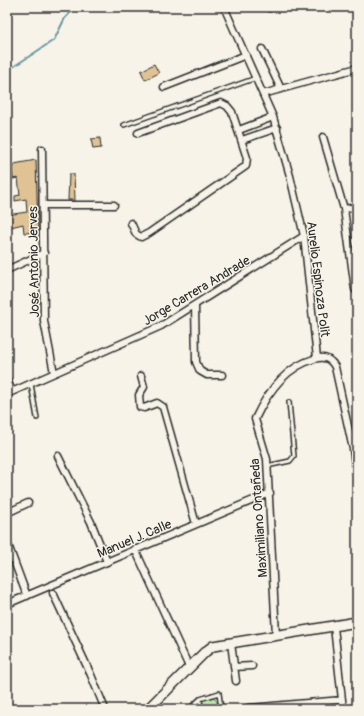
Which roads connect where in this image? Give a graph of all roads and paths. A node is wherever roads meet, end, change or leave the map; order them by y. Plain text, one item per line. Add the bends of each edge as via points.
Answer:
1 (224, 7) edge
2 (262, 49) dead end
3 (246, 55) junction
4 (357, 68) edge
5 (256, 78) junction
6 (164, 87) dead end
7 (281, 89) junction
8 (262, 94) junction
9 (273, 118) junction
10 (261, 122) junction
11 (124, 125) dead end
12 (277, 128) junction
13 (239, 130) junction
14 (138, 132) dead end
15 (265, 132) junction
16 (323, 137) dead end
17 (242, 140) junction
18 (42, 149) dead end
19 (43, 205) junction
20 (114, 205) dead end
21 (357, 207) edge
22 (344, 209) junction
23 (131, 223) dead end
24 (304, 236) junction
25 (44, 253) junction
26 (7, 270) edge
27 (357, 292) edge
28 (195, 305) junction
29 (317, 358) junction
30 (54, 373) junction
31 (222, 375) dead end
32 (141, 376) dead end
33 (7, 380) edge
34 (31, 382) junction
35 (10, 393) edge
36 (289, 402) dead end
37 (37, 418) dead end
38 (58, 456) dead end
39 (268, 466) junction
40 (357, 480) edge
41 (270, 493) junction
42 (28, 503) dead end
43 (7, 513) edge
44 (196, 524) junction
45 (7, 542) edge
46 (134, 549) junction
47 (107, 562) junction
48 (53, 594) dead end
49 (27, 596) junction
50 (7, 604) edge
51 (357, 622) edge
52 (334, 627) junction
53 (276, 635) junction
54 (231, 643) junction
55 (252, 666) dead end
56 (234, 667) junction
57 (189, 668) junction
58 (236, 681) dead end
59 (200, 698) junction
60 (342, 700) junction
61 (7, 705) edge
62 (248, 708) dead end
63 (9, 709) edge
64 (105, 709) edge
65 (148, 709) edge
66 (189, 709) edge
67 (201, 709) edge
68 (221, 709) edge
69 (343, 709) edge

1 - 3 street, Aurelio Espinoza Polit
2 - 7 street
3 - 5 street, Aurelio Espinoza Polit
3 - 6 street
4 - 7 street
5 - 8 street, Aurelio Espinoza Polit
5 - 11 lane
7 - 8 street
8 - 9 street, Aurelio Espinoza Polit
9 - 10 street
9 - 12 street, Aurelio Espinoza Polit
10 - 13 street
10 - 15 street
12 - 15 street
12 - 24 street, Aurelio Espinoza Polit
13 - 14 street via 230,108 221,103
13 - 17 street
15 - 17 street
16 - 22 street
17 - 23 street via 247,158 246,166 141,237 136,234
18 - 19 street, José Antonio Jerves
19 - 20 street
19 - 25 street, José Antonio Jerves
21 - 22 street
22 - 27 street
24 - 28 street, Jorge Carrera Andrade
24 - 29 street, Aurelio Espinoza Polit
25 - 26 street
25 - 30 street, José Antonio Jerves via 44,321
28 - 30 street, Jorge Carrera Andrade via 146,333
28 - 31 street via 196,362 200,371 207,375
29 - 39 street, Maximiliano Ontañeda via 288,372 256,417 256,426
29 - 40 street via 327,359 337,372
30 - 34 street, Jorge Carrera Andrade
32 - 44 street via 144,387 139,395 140,407 158,403 163,407
33 - 35 street
34 - 35 street, Jorge Carrera Andrade
34 - 37 lane
36 - 39 lane via 294,456 290,461
38 - 47 street via 91,522
39 - 41 street, Maximiliano Ontañeda
41 - 44 street, Manuel J. Calle
41 - 53 street, Maximiliano Ontañeda
42 - 43 street
44 - 46 street, Manuel J. Calle
45 - 49 street
46 - 47 street, Manuel J. Calle
46 - 57 street
47 - 49 street, Manuel J. Calle
48 - 64 street
49 - 50 street, Manuel J. Calle
51 - 52 main road
52 - 53 main road
52 - 60 street
53 - 54 main road
54 - 56 street
54 - 57 main road via 209,649
55 - 56 street
56 - 58 street
57 - 65 main road
59 - 66 lane
59 - 67 lane
59 - 68 lane via 219,693
60 - 62 street
60 - 69 street
61 - 63 street

